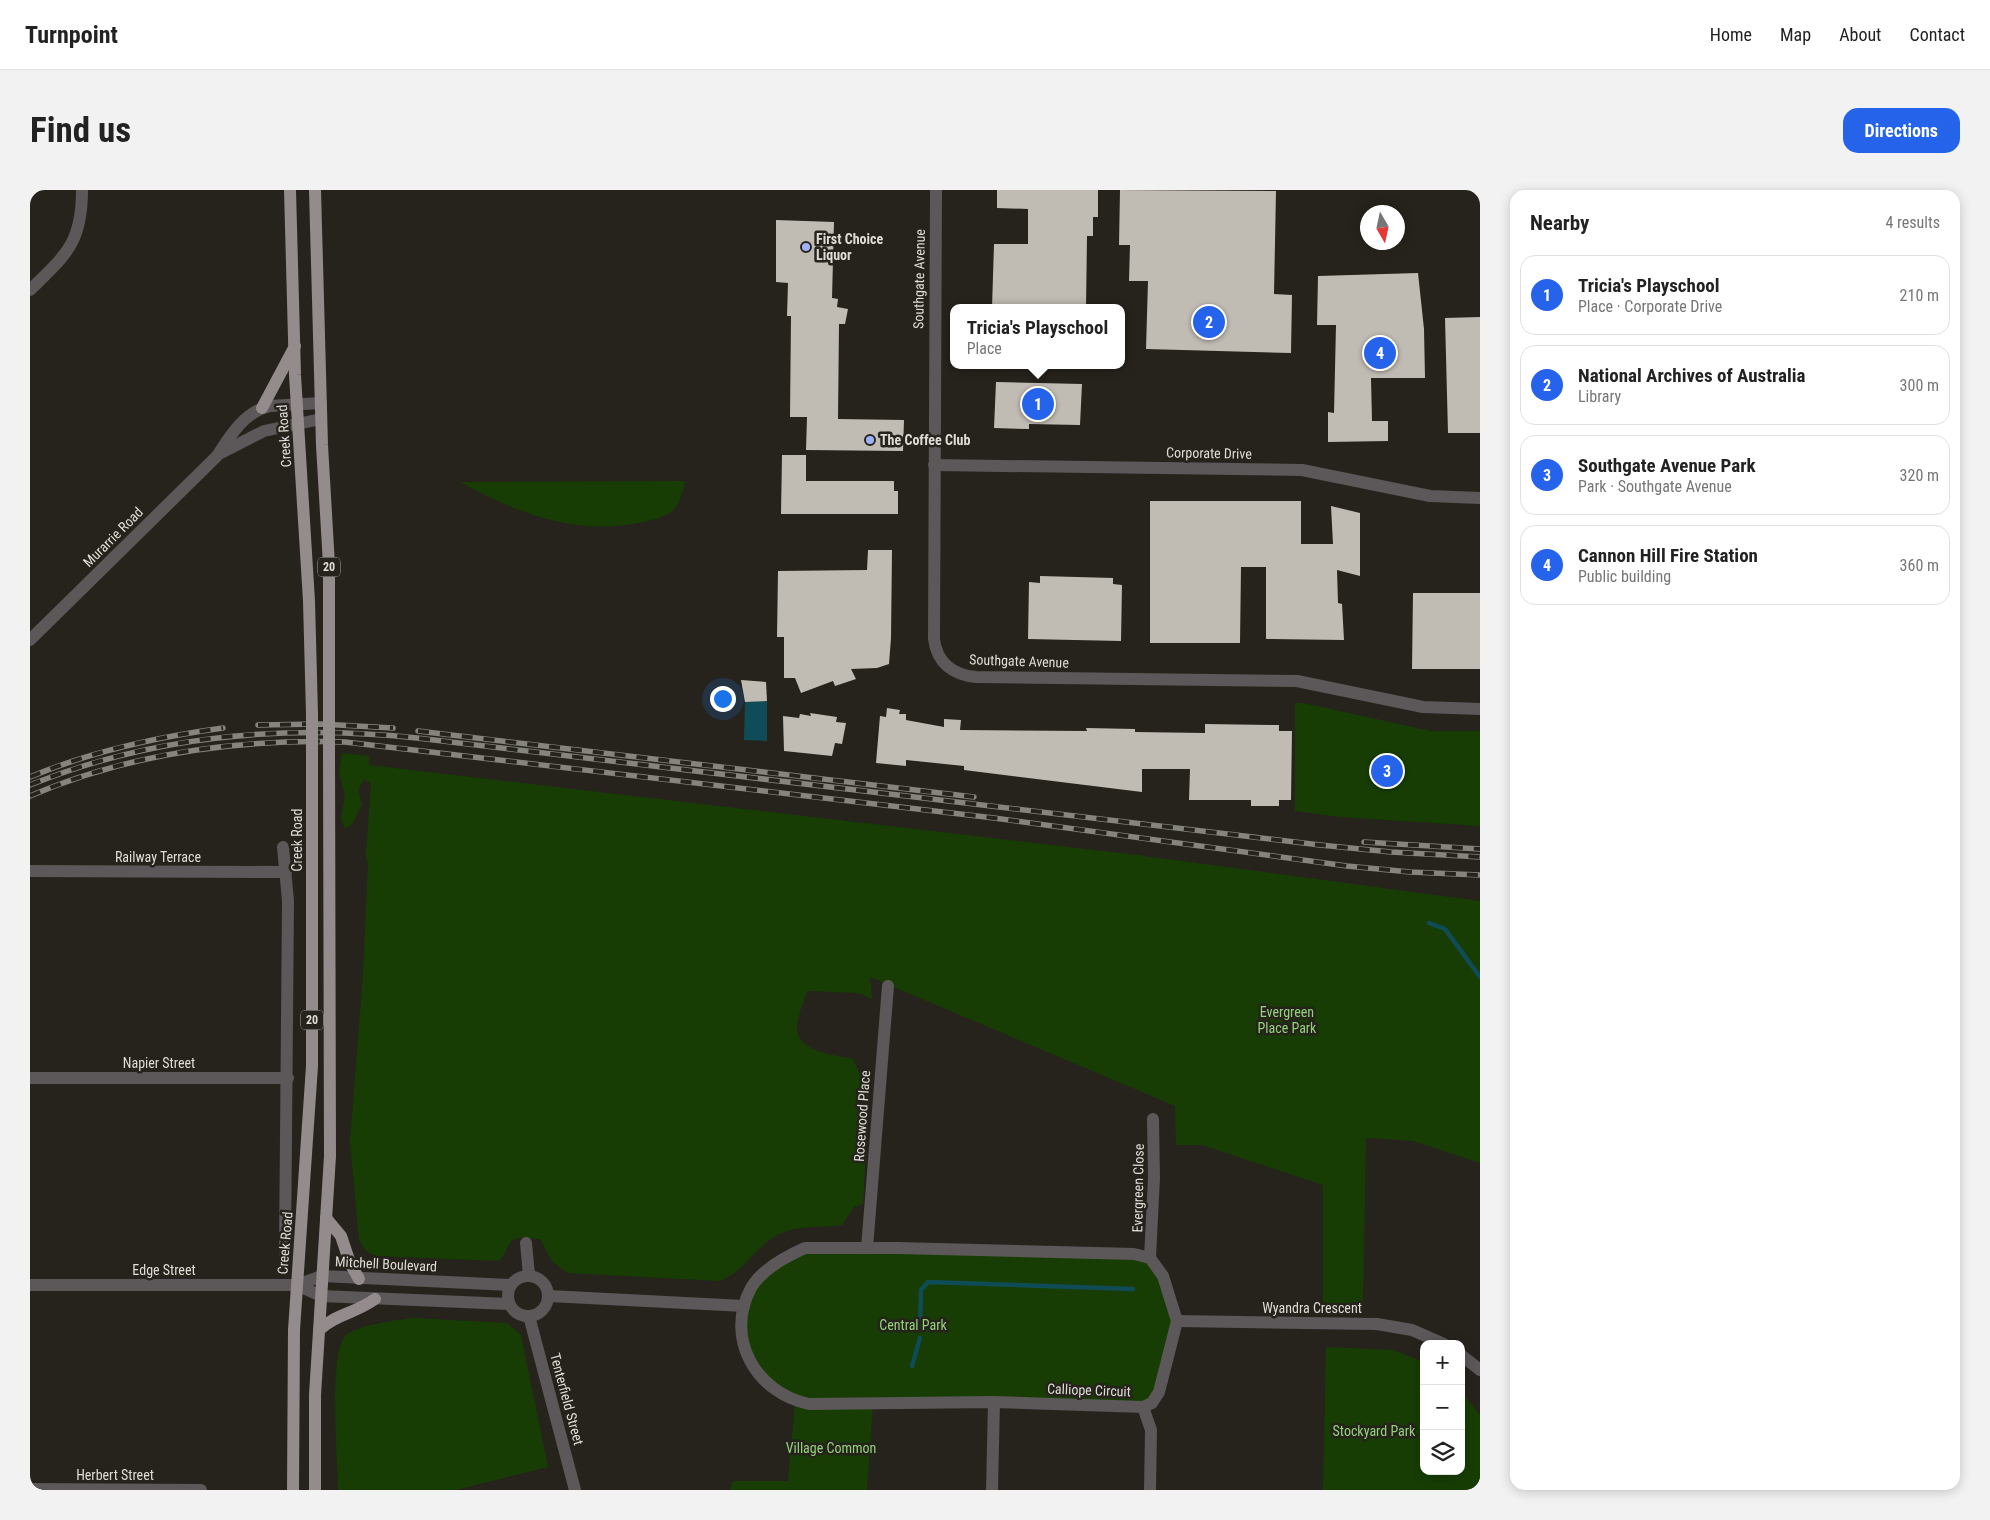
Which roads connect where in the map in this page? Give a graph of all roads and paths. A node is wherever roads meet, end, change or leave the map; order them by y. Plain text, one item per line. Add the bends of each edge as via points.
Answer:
1 (82, 190) edge
2 (290, 190) edge
3 (315, 190) edge
4 (936, 190) edge
5 (30, 290) edge
6 (295, 346) junction
7 (321, 403) junction
8 (297, 405) junction
9 (262, 408) junction
10 (322, 419) junction
11 (299, 423) junction
12 (217, 456) junction
13 (934, 465) junction
14 (1480, 498) edge
15 (30, 640) edge
16 (1480, 709) edge
17 (283, 847) dead end
18 (30, 871) edge
19 (286, 872) junction
20 (888, 986) dead end
21 (30, 1078) edge
22 (288, 1078) junction
23 (1153, 1119) dead end
24 (326, 1218) junction
25 (526, 1243) dead end
26 (867, 1248) junction
27 (285, 1253) dead end
28 (1150, 1258) junction
29 (528, 1275) junction
30 (322, 1276) junction
31 (359, 1279) junction
32 (30, 1284) edge
33 (297, 1285) junction
34 (510, 1285) junction
35 (321, 1296) junction
36 (549, 1296) junction
37 (375, 1299) junction
38 (509, 1304) junction
39 (744, 1306) junction
40 (529, 1316) junction
41 (1177, 1321) junction
42 (319, 1330) junction
43 (1435, 1340) edge
44 (1465, 1358) edge
45 (1480, 1370) edge
46 (994, 1402) junction
47 (1143, 1406) junction
48 (30, 1489) edge
49 (201, 1490) edge
50 (293, 1490) edge
51 (316, 1490) edge
52 (575, 1490) edge
53 (992, 1490) edge
54 (1150, 1490) edge

1 - 5 street via 81,214 74,240 63,258
2 - 6 main road, Creek Road / 20
3 - 7 main road, 20
4 - 13 street, Southgate Avenue
6 - 8 main road, Creek Road / 20
6 - 9 main road
7 - 8 street
7 - 10 main road, 20
8 - 9 street
8 - 11 main road, Creek Road / 20
9 - 12 street, Murarrie Road via 232,433
10 - 11 street, Murarrie Road
10 - 24 main road, 20, bridge via 329,565 330,754 330,1156
11 - 12 street, Murarrie Road via 264,431
11 - 33 main road, Creek Road / 20, bridge via 310,601 312,1066
12 - 15 street, Murarrie Road
13 - 14 street, Corporate Drive via 1302,470 1430,496
13 - 16 street, Southgate Avenue via 934,639 942,662 957,673 976,677 1298,681 1423,707
17 - 19 street, Creek Road
18 - 19 street, Railway Terrace
19 - 22 street, Creek Road
20 - 26 street, Rosewood Place
21 - 22 street, Napier Street
22 - 27 street, Creek Road
23 - 28 street, Evergreen Close
24 - 30 main road, 20
24 - 31 main road via 341,1236
25 - 29 street
26 - 28 street, Calliope Circuit via 1134,1254
26 - 39 street, Calliope Circuit via 806,1248 784,1257 751,1286
28 - 41 street via 1162,1276
29 - 34 street
29 - 36 street via 545,1284
30 - 31 street, Mitchell Boulevard
30 - 33 street, Mitchell Boulevard
30 - 35 main road, 20
31 - 34 street, Mitchell Boulevard
32 - 33 street, Edge Street
33 - 35 street
33 - 50 main road, Creek Road / 20 via 293,1354
34 - 38 street
35 - 37 street
35 - 42 main road, 20
36 - 39 street
36 - 40 street via 545,1307
37 - 38 street
37 - 42 main road via 361,1309 333,1318
38 - 40 street via 518,1313
39 - 46 street, Calliope Circuit via 742,1337 750,1363 765,1383 795,1402
40 - 52 street, Tenterfield Street
41 - 43 street, Wyandra Crescent via 1377,1324 1412,1330
41 - 47 street, Calliope Circuit via 1159,1392 1152,1403
42 - 51 main road, 20 via 315,1395
44 - 45 street
46 - 47 street, Calliope Circuit
46 - 53 street
47 - 54 street via 1151,1432
48 - 49 street, Herbert Street

